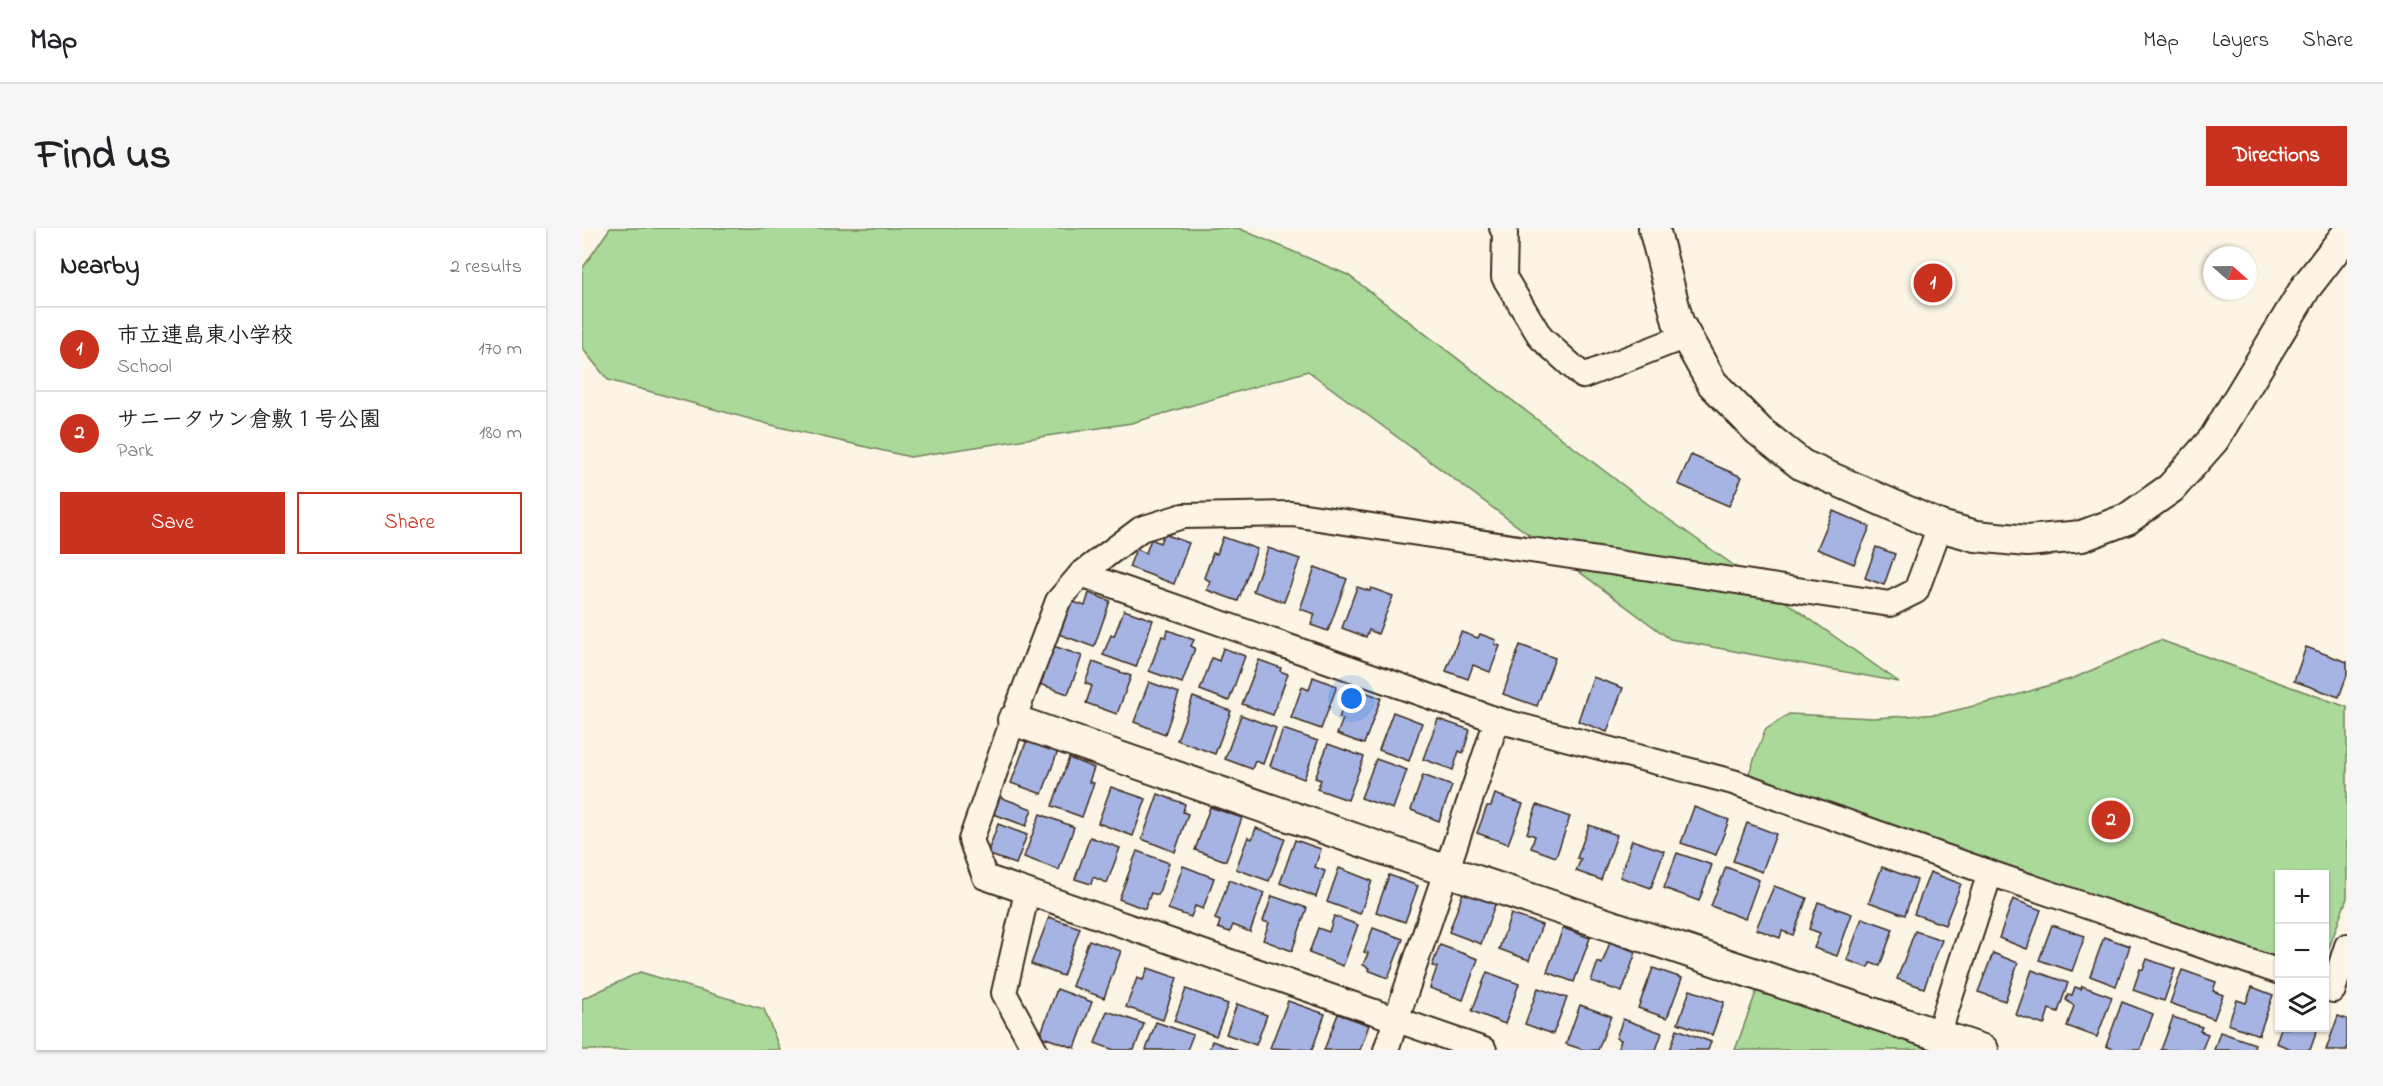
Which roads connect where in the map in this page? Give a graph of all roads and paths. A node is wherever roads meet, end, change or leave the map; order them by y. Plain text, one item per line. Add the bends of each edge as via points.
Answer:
1 (1502, 228) edge
2 (1654, 228) edge
3 (2347, 234) edge
4 (1686, 336) junction
5 (1940, 526) junction
6 (1082, 574) junction
7 (1013, 720) junction
8 (1497, 720) junction
9 (1448, 871) junction
10 (1990, 873) junction
11 (1027, 892) junction
12 (2347, 946) edge
13 (2275, 970) edge
14 (2335, 991) edge
15 (1396, 1020) junction
16 (1938, 1035) junction
17 (1035, 1050) edge
18 (1386, 1050) edge
19 (1484, 1050) edge
20 (1983, 1050) edge

1 - 4 street via 1503,277 1541,338 1583,376
2 - 4 street via 1678,322
3 - 5 street via 2306,287 2214,439 2171,488 2127,519 2082,536 2027,541 1976,536
4 - 5 street via 1712,383 1759,431 1802,465
5 - 6 street via 1916,591 1890,604 1292,514 1183,516 1141,529
6 - 7 street via 1058,602
6 - 8 street
7 - 9 street
7 - 11 street via 971,840 985,877
8 - 9 street
8 - 10 street via 1733,782
9 - 15 street
9 - 16 street
10 - 13 street
10 - 16 street
11 - 15 street
11 - 17 street via 1004,993
12 - 14 street
15 - 18 street
15 - 19 street
16 - 20 street

